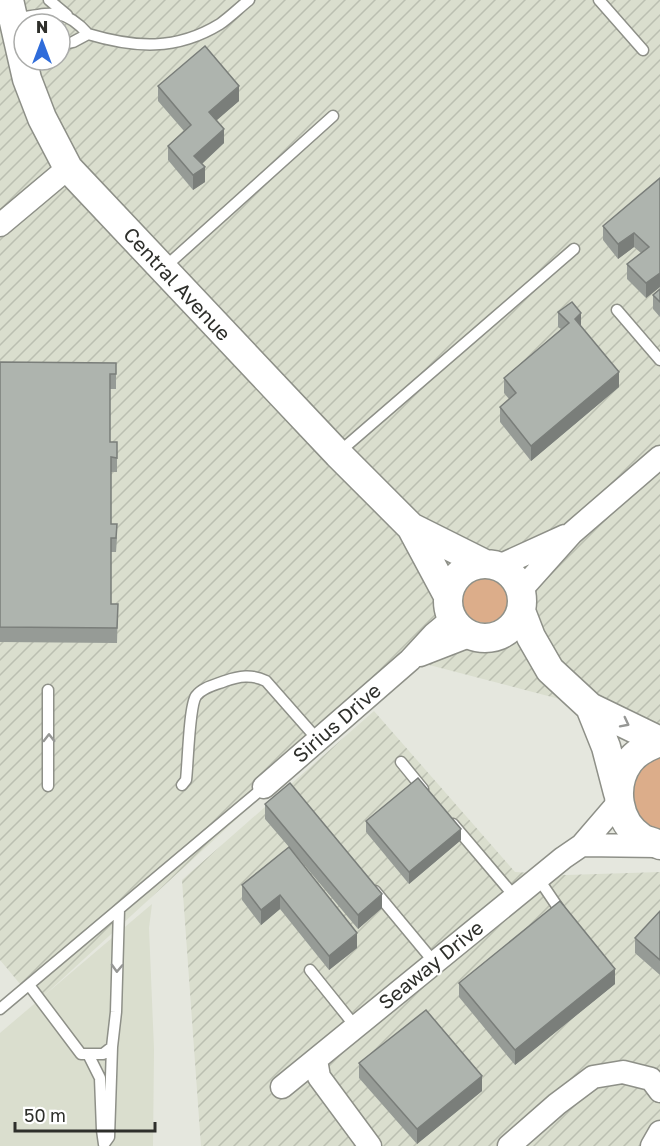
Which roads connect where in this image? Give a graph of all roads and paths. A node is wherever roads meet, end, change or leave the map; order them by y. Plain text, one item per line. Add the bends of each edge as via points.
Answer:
1 (49, 0) edge
2 (249, 0) edge
3 (600, 0) edge
4 (11, 10) edge
5 (32, 12) edge
6 (64, 12) edge
7 (72, 19) edge
8 (88, 34) junction
9 (72, 42) edge
10 (643, 50) dead end
11 (25, 72) edge
12 (333, 116) dead end
13 (68, 168) junction
14 (0, 225) edge
15 (574, 249) dead end
16 (162, 269) junction
17 (617, 310) dead end
18 (660, 360) edge
19 (338, 453) junction
20 (660, 458) edge
21 (411, 527) junction
22 (572, 533) junction
23 (492, 565) junction
24 (521, 600) junction
25 (463, 622) junction
26 (550, 670) junction
27 (48, 690) dead end
28 (590, 707) junction
29 (318, 740) junction
30 (660, 741) edge
31 (401, 762) dead end
32 (182, 785) dead end
33 (48, 786) dead end
34 (264, 787) joint
35 (431, 797) edge
36 (619, 799) junction
37 (445, 815) edge
38 (582, 845) junction
39 (660, 845) edge
40 (538, 878) junction
41 (366, 880) edge
42 (514, 897) junction
43 (118, 909) junction
44 (559, 909) edge
45 (434, 962) junction
46 (310, 970) dead end
47 (28, 985) junction
48 (0, 1009) edge
49 (356, 1026) junction
50 (112, 1047) junction
51 (88, 1054) junction
52 (316, 1060) junction
53 (282, 1087) dead end
54 (660, 1091) edge
55 (660, 1132) edge
56 (104, 1145) edge
57 (370, 1146) edge
58 (509, 1146) edge
59 (652, 1146) edge

1 - 6 lane
2 - 8 lane via 220,24 174,43 131,45
3 - 10 lane
4 - 5 lane
7 - 8 lane
8 - 9 lane
11 - 13 street, Central Avenue via 42,118
12 - 16 lane
13 - 14 street
13 - 16 street, Central Avenue
15 - 19 lane
16 - 19 street, Central Avenue
17 - 18 lane
19 - 21 street, Central Avenue
20 - 22 street
21 - 23 street, Central Avenue
21 - 25 street, Central Avenue
22 - 23 street
22 - 24 street
23 - 24 street via 509,572 516,580
23 - 25 street via 470,566 451,584
24 - 25 street via 511,629 492,638
24 - 26 street via 531,637
25 - 26 street
25 - 29 street, Sirius Drive via 410,660
26 - 28 street
33 -> 27 lane
28 -> 30 street
28 - 36 street via 606,747
29 - 32 lane via 266,681 256,676 238,677 204,689 195,697 186,780
29 - 34 street, Sirius Drive
30 - 36 street via 643,748 629,761 621,778
31 - 35 lane
34 - 43 lane
36 - 38 street, Seaway Drive
36 - 39 street via 627,822 642,837
37 - 42 lane
38 - 39 street
38 - 40 street, Seaway Drive
40 - 42 street, Seaway Drive
40 - 44 lane
41 - 45 lane
42 - 45 street, Seaway Drive
43 - 47 lane
43 -> 50 lane
45 - 49 street, Seaway Drive
46 - 49 lane
47 - 48 lane
47 - 51 lane via 81,1054
49 - 52 street, Seaway Drive
50 - 51 lane via 103,1054
50 - 56 lane via 109,1137
51 - 56 lane via 100,1078
52 - 53 street, Seaway Drive
52 - 57 street via 319,1077
54 - 58 street via 651,1079 623,1072 593,1077
55 - 59 street

